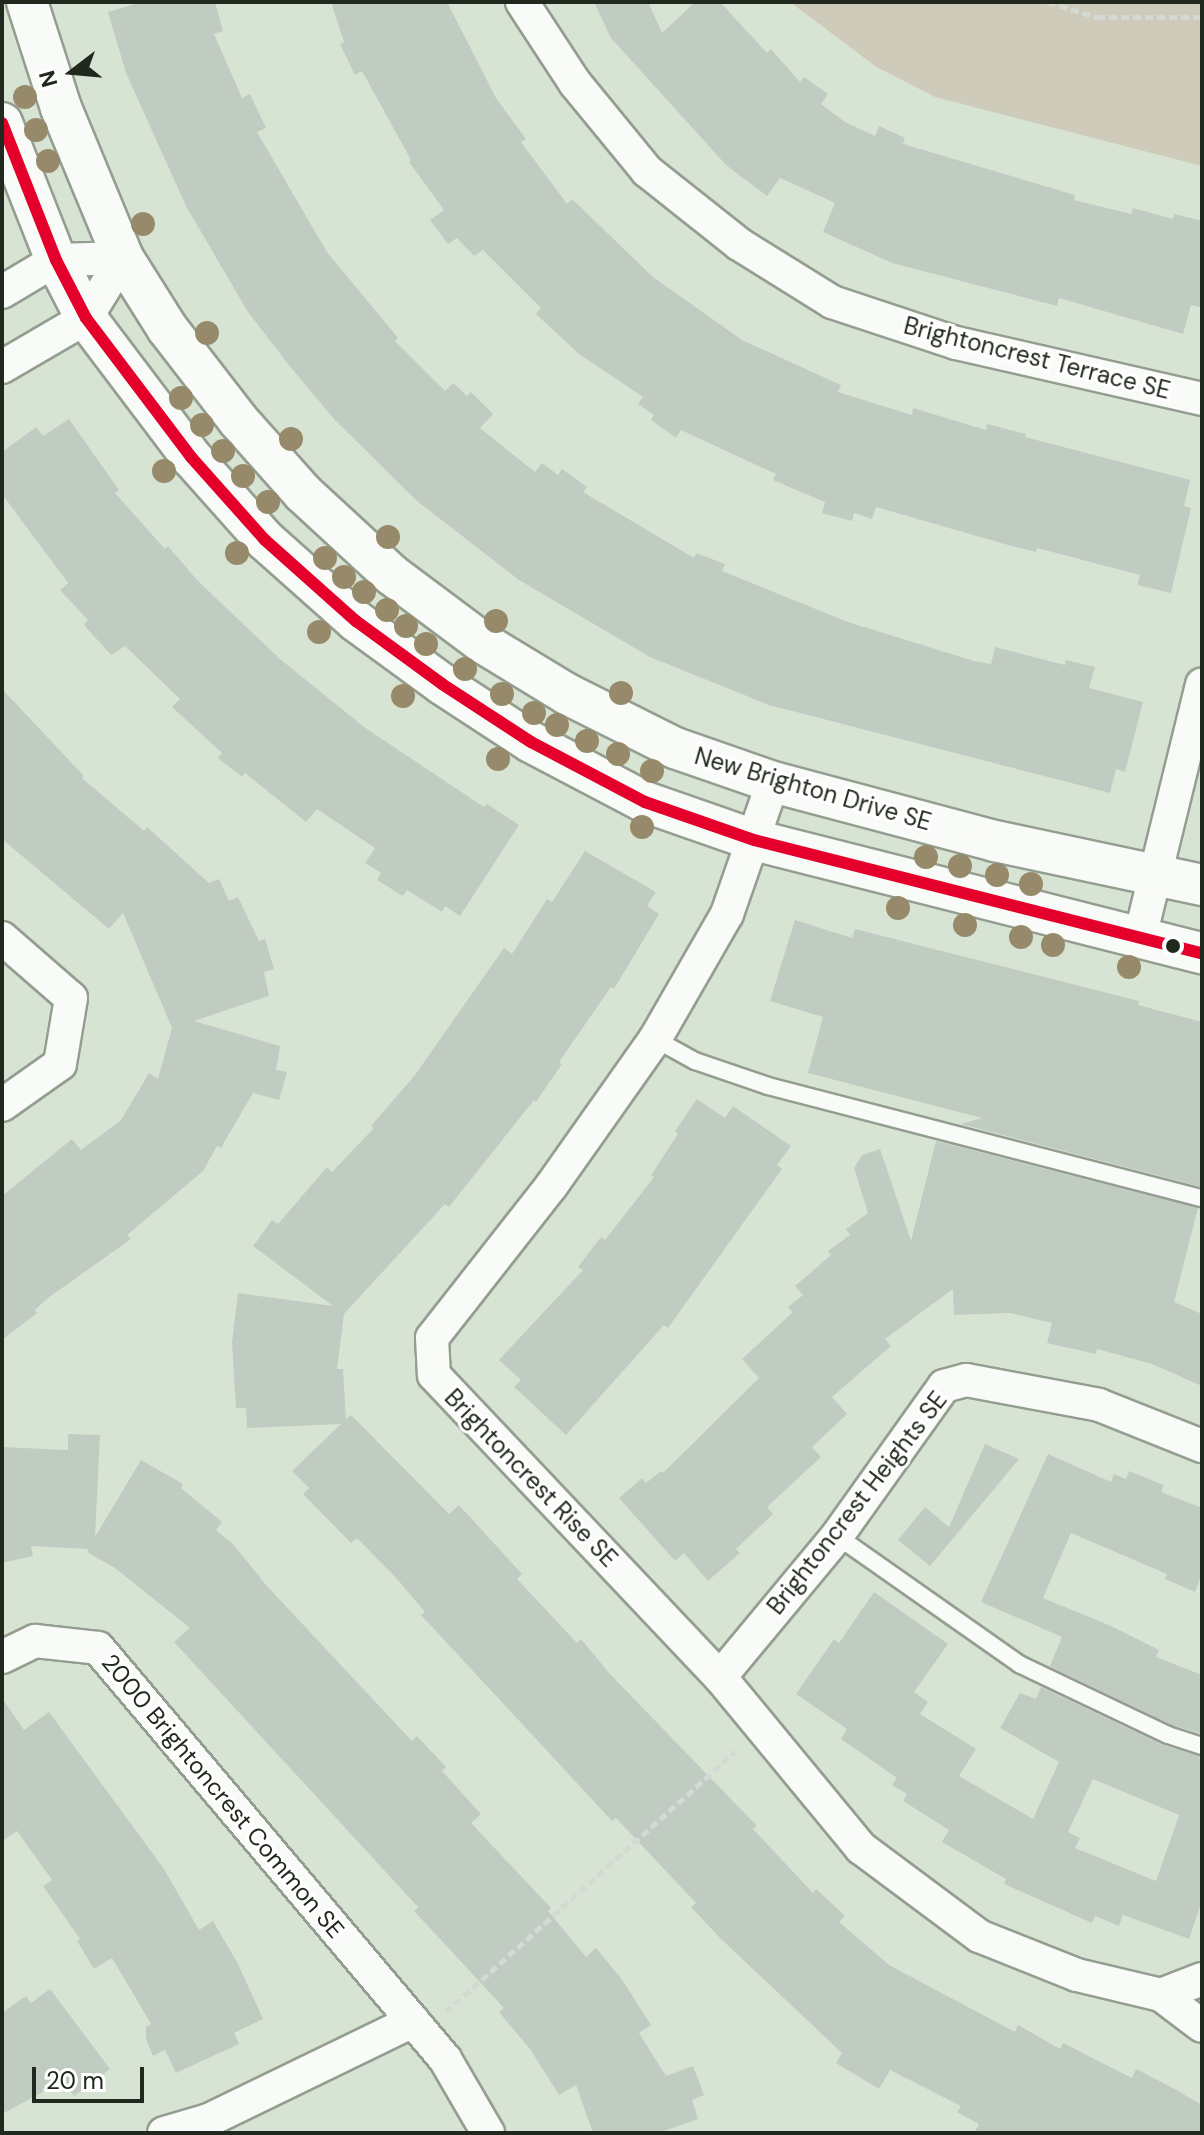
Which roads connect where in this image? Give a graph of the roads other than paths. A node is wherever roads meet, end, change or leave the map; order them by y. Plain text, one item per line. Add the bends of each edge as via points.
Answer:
1 (27, 2) edge
2 (522, 2) edge
3 (2, 123) edge
4 (123, 258) junction
5 (56, 260) junction
6 (2, 292) edge
7 (86, 318) junction
8 (2, 367) edge
9 (1202, 399) edge
10 (1202, 685) edge
11 (773, 782) junction
12 (754, 840) junction
13 (1154, 873) junction
14 (1202, 885) edge
15 (1140, 937) junction
16 (2, 938) edge
17 (1202, 953) edge
18 (655, 1039) junction
19 (2, 1105) edge
20 (1202, 1198) edge
21 (1202, 1446) edge
22 (837, 1536) junction
23 (2, 1657) edge
24 (720, 1677) junction
25 (1202, 1746) edge
26 (1202, 1979) edge
27 (1161, 1995) junction
28 (1202, 2026) edge
29 (418, 2027) junction
30 (164, 2133) edge
31 (488, 2133) edge

1 - 4 street, New Brighton Drive SE via 61,108
2 - 9 street, Brightoncrest Terrace SE via 575,83 647,171 739,244 832,302 956,343
3 - 5 street
4 - 5 street
4 - 7 street
4 - 11 street, New Brighton Drive SE via 167,328 238,420 303,493 392,575 483,643 567,694 675,748
5 - 6 street
5 - 7 street
7 - 8 street
7 - 12 street via 202,469 265,540 356,621 531,742 645,802
10 - 13 street
11 - 12 street, Brightoncrest Rise SE
11 - 13 street, New Brighton Drive SE via 995,841
12 - 15 street
12 - 18 street, Brightoncrest Rise SE via 727,914
13 - 14 street, New Brighton Drive SE
13 - 15 street
15 - 17 street
16 - 19 street via 71,998 60,1064
18 - 20 lane via 695,1061 768,1086
18 - 24 street, Brightoncrest Rise SE via 552,1185 432,1338 434,1375
21 - 22 street, Brightoncrest Heights SE via 1099,1405 966,1380 944,1386
22 - 24 street, Brightoncrest Heights SE
22 - 25 lane via 1019,1664
23 - 29 street, 2000 Brightoncrest Common SE via 35,1641 98,1648
24 - 27 street, Brightoncrest Rise SE via 861,1848 979,1936 1077,1975
26 - 27 street
27 - 28 street, Brightoncrest Rise SE
29 - 30 street via 209,2120
29 - 31 street, 2000 Brightoncrest Common SE via 445,2059

